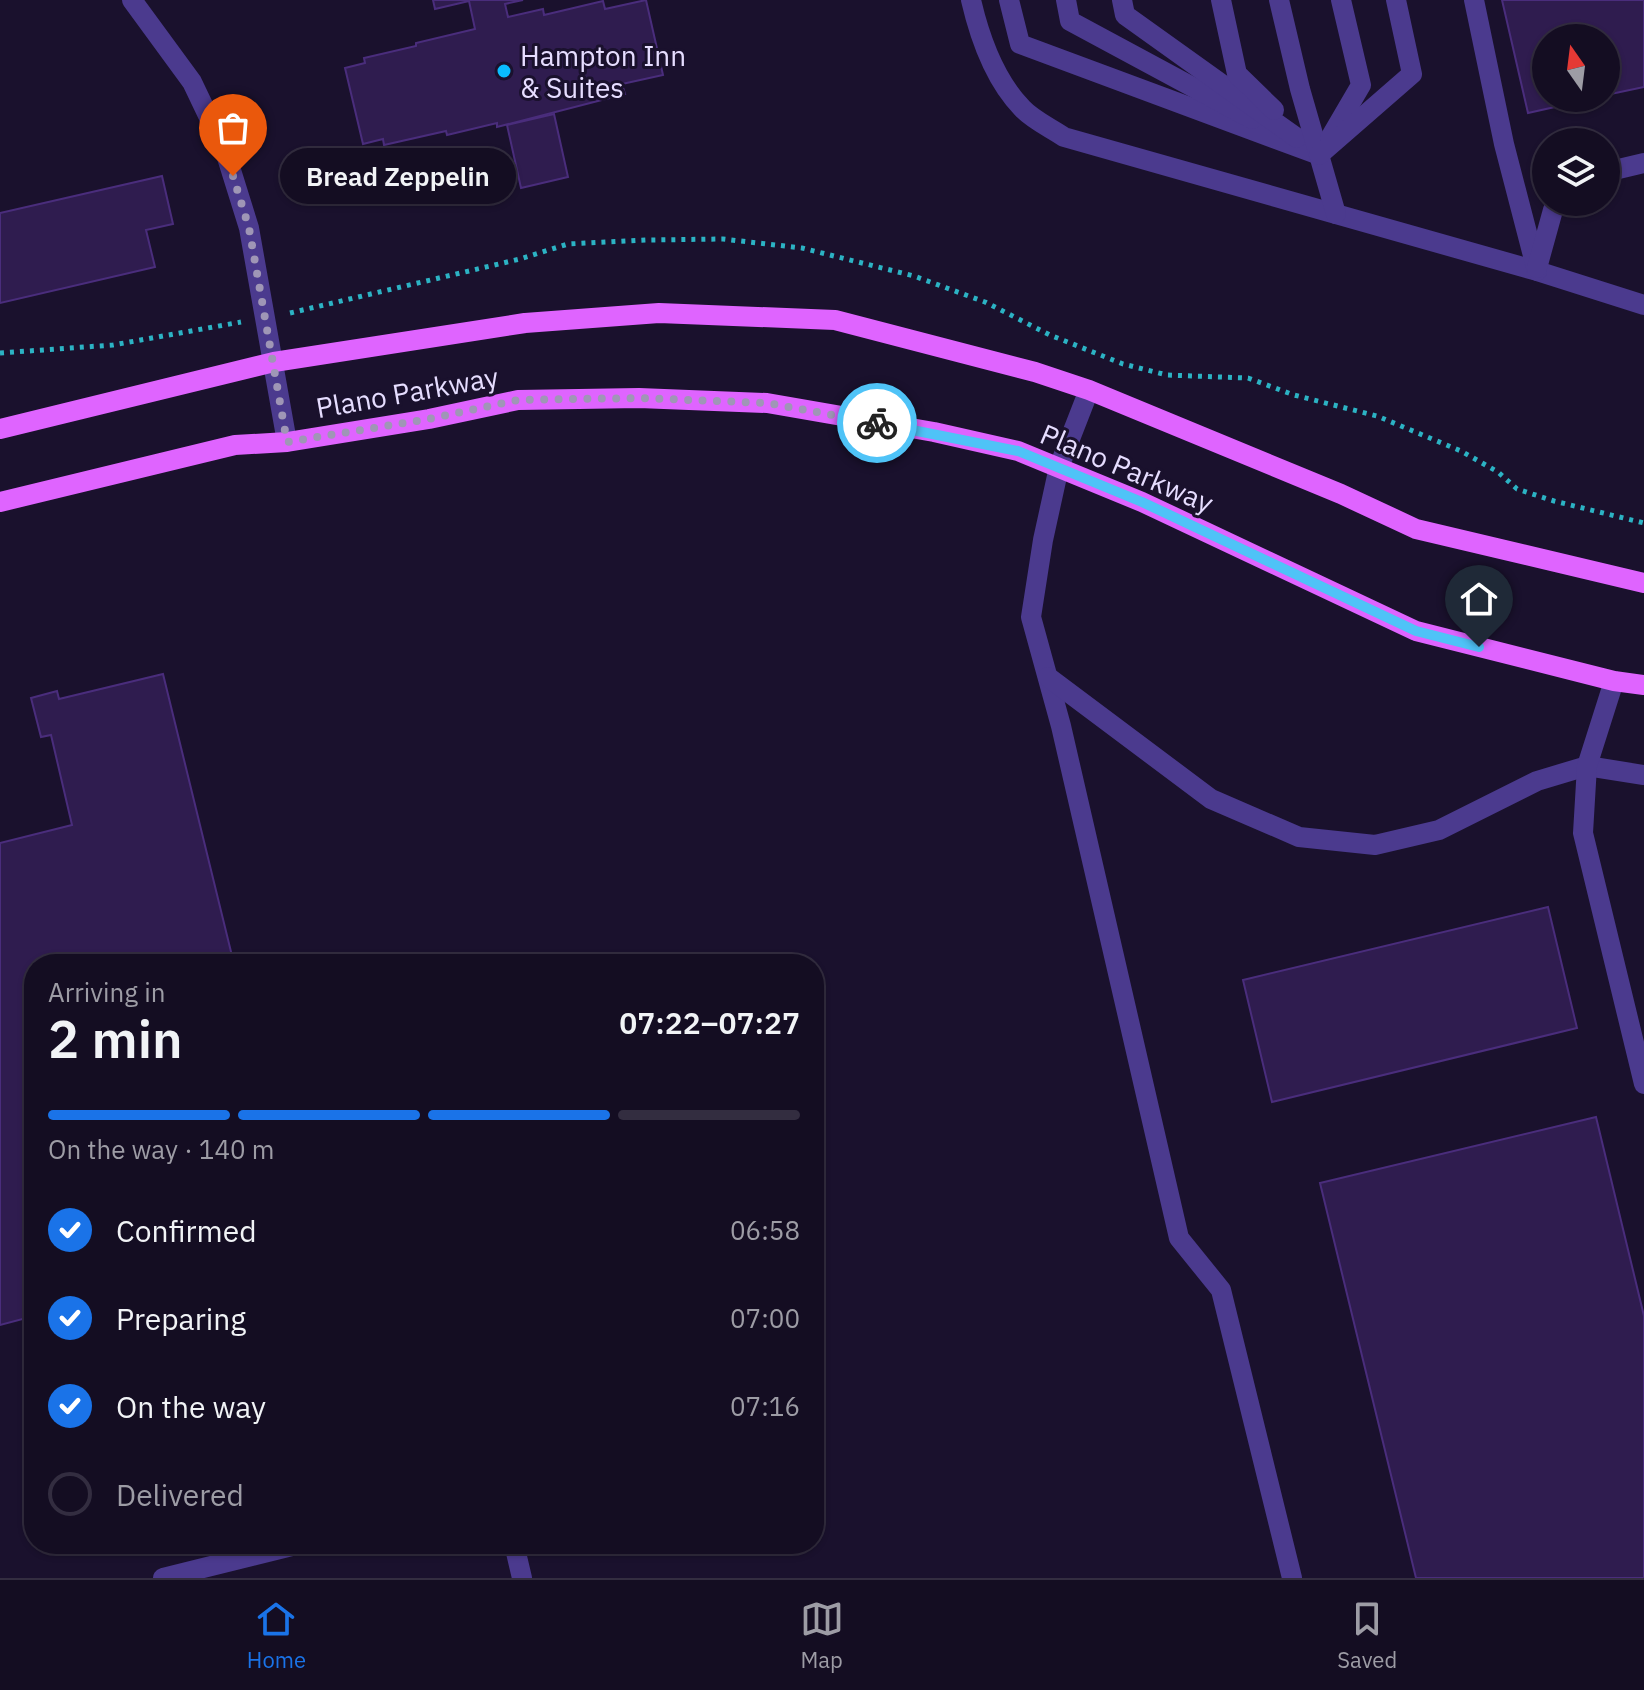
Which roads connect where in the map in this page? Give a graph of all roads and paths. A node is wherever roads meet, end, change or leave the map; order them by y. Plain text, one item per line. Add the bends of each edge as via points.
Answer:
1 (132, 0) edge
2 (971, 0) edge
3 (1009, 0) edge
4 (1066, 0) edge
5 (1122, 0) edge
6 (1221, 0) edge
7 (1279, 0) edge
8 (1341, 0) edge
9 (1396, 0) edge
10 (1474, 0) edge
11 (1319, 155) junction
12 (1644, 163) edge
13 (1620, 169) edge
14 (1336, 214) junction
15 (1551, 216) edge
16 (1537, 271) junction
17 (1644, 305) edge
18 (274, 362) junction
19 (1089, 390) junction
20 (0, 429) edge
21 (287, 442) junction
22 (1059, 467) junction
23 (0, 502) edge
24 (1644, 583) edge
25 (1048, 677) junction
26 (1614, 681) junction
27 (1644, 685) edge
28 (1587, 766) junction
29 (1644, 775) edge
30 (1644, 1084) edge
31 (260, 1554) edge
32 (516, 1554) edge
33 (163, 1578) edge
34 (522, 1578) edge
35 (1292, 1578) edge

1 - 18 lane via 192,82 225,151 249,228
2 - 14 lane via 992,66 1023,109 1064,137
3 - 11 lane via 1020,44
4 - 11 lane via 1070,21
5 - 11 lane via 1125,15
6 - 11 lane via 1237,74
7 - 11 lane
8 - 11 lane via 1361,85
9 - 11 lane via 1412,74
10 - 16 lane
11 - 14 lane
12 - 13 lane
14 - 16 lane
15 - 16 lane
16 - 17 lane
18 - 19 main road, Plano Parkway via 547,320 659,313 787,316 835,320
18 - 20 main road, Plano Parkway
18 - 21 lane
19 - 22 lane
19 - 24 main road, Plano Parkway via 1416,529
21 - 22 main road, Plano Parkway via 518,400 639,398 767,403 934,432 1018,451
21 - 23 main road, Plano Parkway via 235,445
22 - 25 lane via 1031,617
22 - 26 main road, Plano Parkway via 1416,631
25 - 28 lane via 1211,799 1299,837 1375,845 1439,830 1537,781
25 - 35 lane via 1179,1238 1221,1290
26 - 27 main road, Plano Parkway
26 - 28 lane
28 - 29 lane
28 - 30 lane via 1583,833
31 - 33 lane
32 - 34 lane

